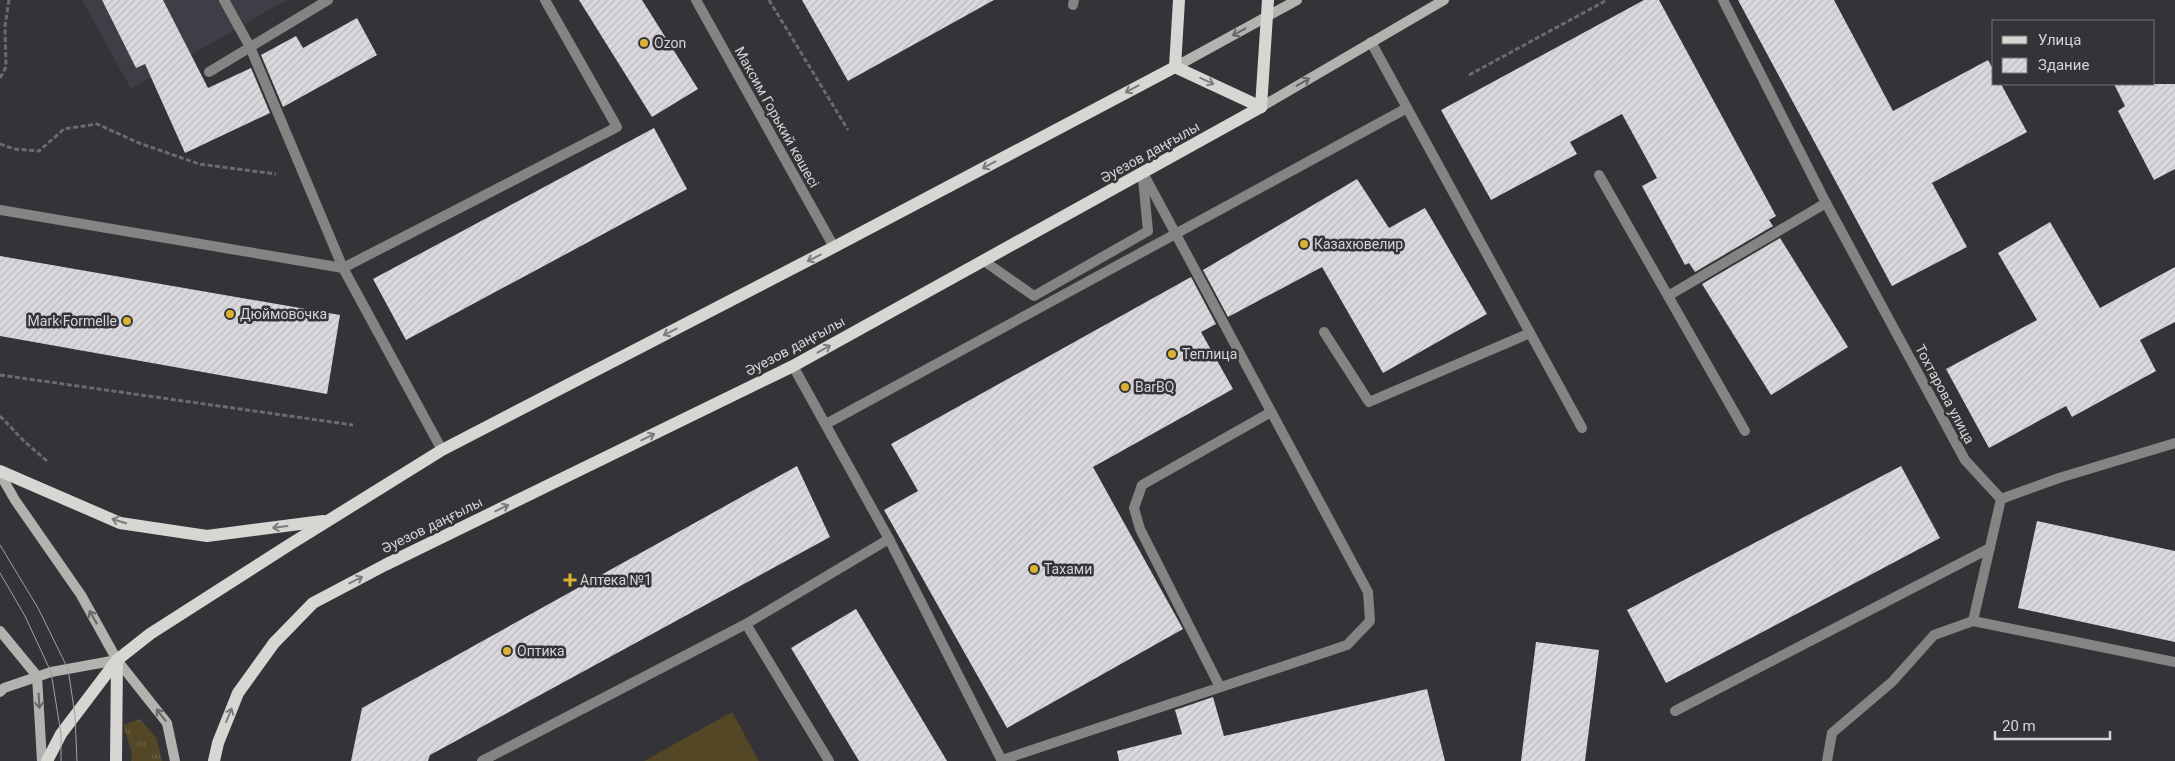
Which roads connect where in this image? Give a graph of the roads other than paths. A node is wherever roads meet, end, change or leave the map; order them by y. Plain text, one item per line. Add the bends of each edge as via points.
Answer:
1 (224, 0) edge
2 (328, 0) edge
3 (545, 0) edge
4 (696, 0) edge
5 (1179, 0) edge
6 (1268, 0) edge
7 (1297, 0) edge
8 (1444, 0) edge
9 (1722, 0) edge
10 (1266, 17) junction
11 (1371, 42) junction
12 (250, 47) junction
13 (1175, 67) junction
14 (209, 72) dead end
15 (1261, 107) junction
16 (1407, 108) junction
17 (1142, 173) junction
18 (1599, 175) dead end
19 (1826, 203) junction
20 (0, 210) edge
21 (1175, 234) junction
22 (834, 248) junction
23 (984, 260) junction
24 (343, 268) junction
25 (1668, 296) junction
26 (1324, 332) dead end
27 (1530, 333) junction
28 (793, 366) junction
29 (1271, 412) junction
30 (826, 424) junction
31 (1582, 428) dead end
32 (1745, 431) dead end
33 (2175, 443) edge
34 (442, 450) junction
35 (0, 473) edge
36 (2001, 499) junction
37 (328, 521) junction
38 (889, 539) junction
39 (1990, 548) junction
40 (1973, 621) junction
41 (746, 624) junction
42 (0, 631) edge
43 (118, 660) junction
44 (2175, 662) edge
45 (37, 676) junction
46 (1220, 688) junction
47 (0, 692) edge
48 (1675, 711) dead end
49 (42, 761) edge
50 (47, 761) edge
51 (116, 761) edge
52 (175, 761) edge
53 (214, 761) edge
54 (482, 761) edge
55 (829, 761) edge
56 (1002, 761) edge
57 (1827, 761) edge

1 - 12 street
2 - 12 street
3 - 24 street via 617,127
4 - 22 street, Максим Горький көшесі
5 - 13 main road
6 - 10 main road
7 - 10 main road
8 - 11 main road, Әуезов даңғылы
9 - 19 street, Тохтарова улица
10 -> 13 main road
10 - 15 main road
15 -> 11 main road, Әуезов даңғылы
11 - 16 street
12 - 14 street
12 - 24 street
13 -> 15 main road
13 -> 22 main road
15 - 17 main road, Әуезов даңғылы
16 - 21 street
16 - 27 street
17 - 21 street
17 - 23 main road, Әуезов даңғылы
17 - 23 street via 1148,231 1034,296
18 - 25 street
19 - 25 street
19 - 36 street, Тохтарова улица via 1965,460
20 - 24 street
21 - 29 street
21 - 30 street
22 -> 34 main road
28 -> 23 main road, Әуезов даңғылы
24 - 34 street
25 - 32 street
26 - 27 street via 1368,402
27 - 31 street
28 - 30 street
53 -> 28 main road, Әуезов даңғылы via 238,693 274,643 313,602
29 - 46 street via 1142,485 1134,508 1140,529
29 - 46 street via 1368,592 1370,621 1347,645
30 - 38 street
33 - 36 street
34 - 37 main road
37 -> 35 main road via 207,536 120,523
43 -> 35 main road via 81,595
36 - 39 street
37 - 43 main road via 150,634
38 - 41 street
38 - 56 street
39 - 40 street
39 - 48 street
40 - 44 street
40 - 57 street via 1934,635 1892,682 1832,733
41 - 54 street
41 - 55 street
42 - 45 main road
43 - 45 main road
43 - 50 main road via 60,734
43 - 51 main road
52 -> 43 main road via 167,723
45 - 47 main road
45 -> 49 main road
46 - 56 street

